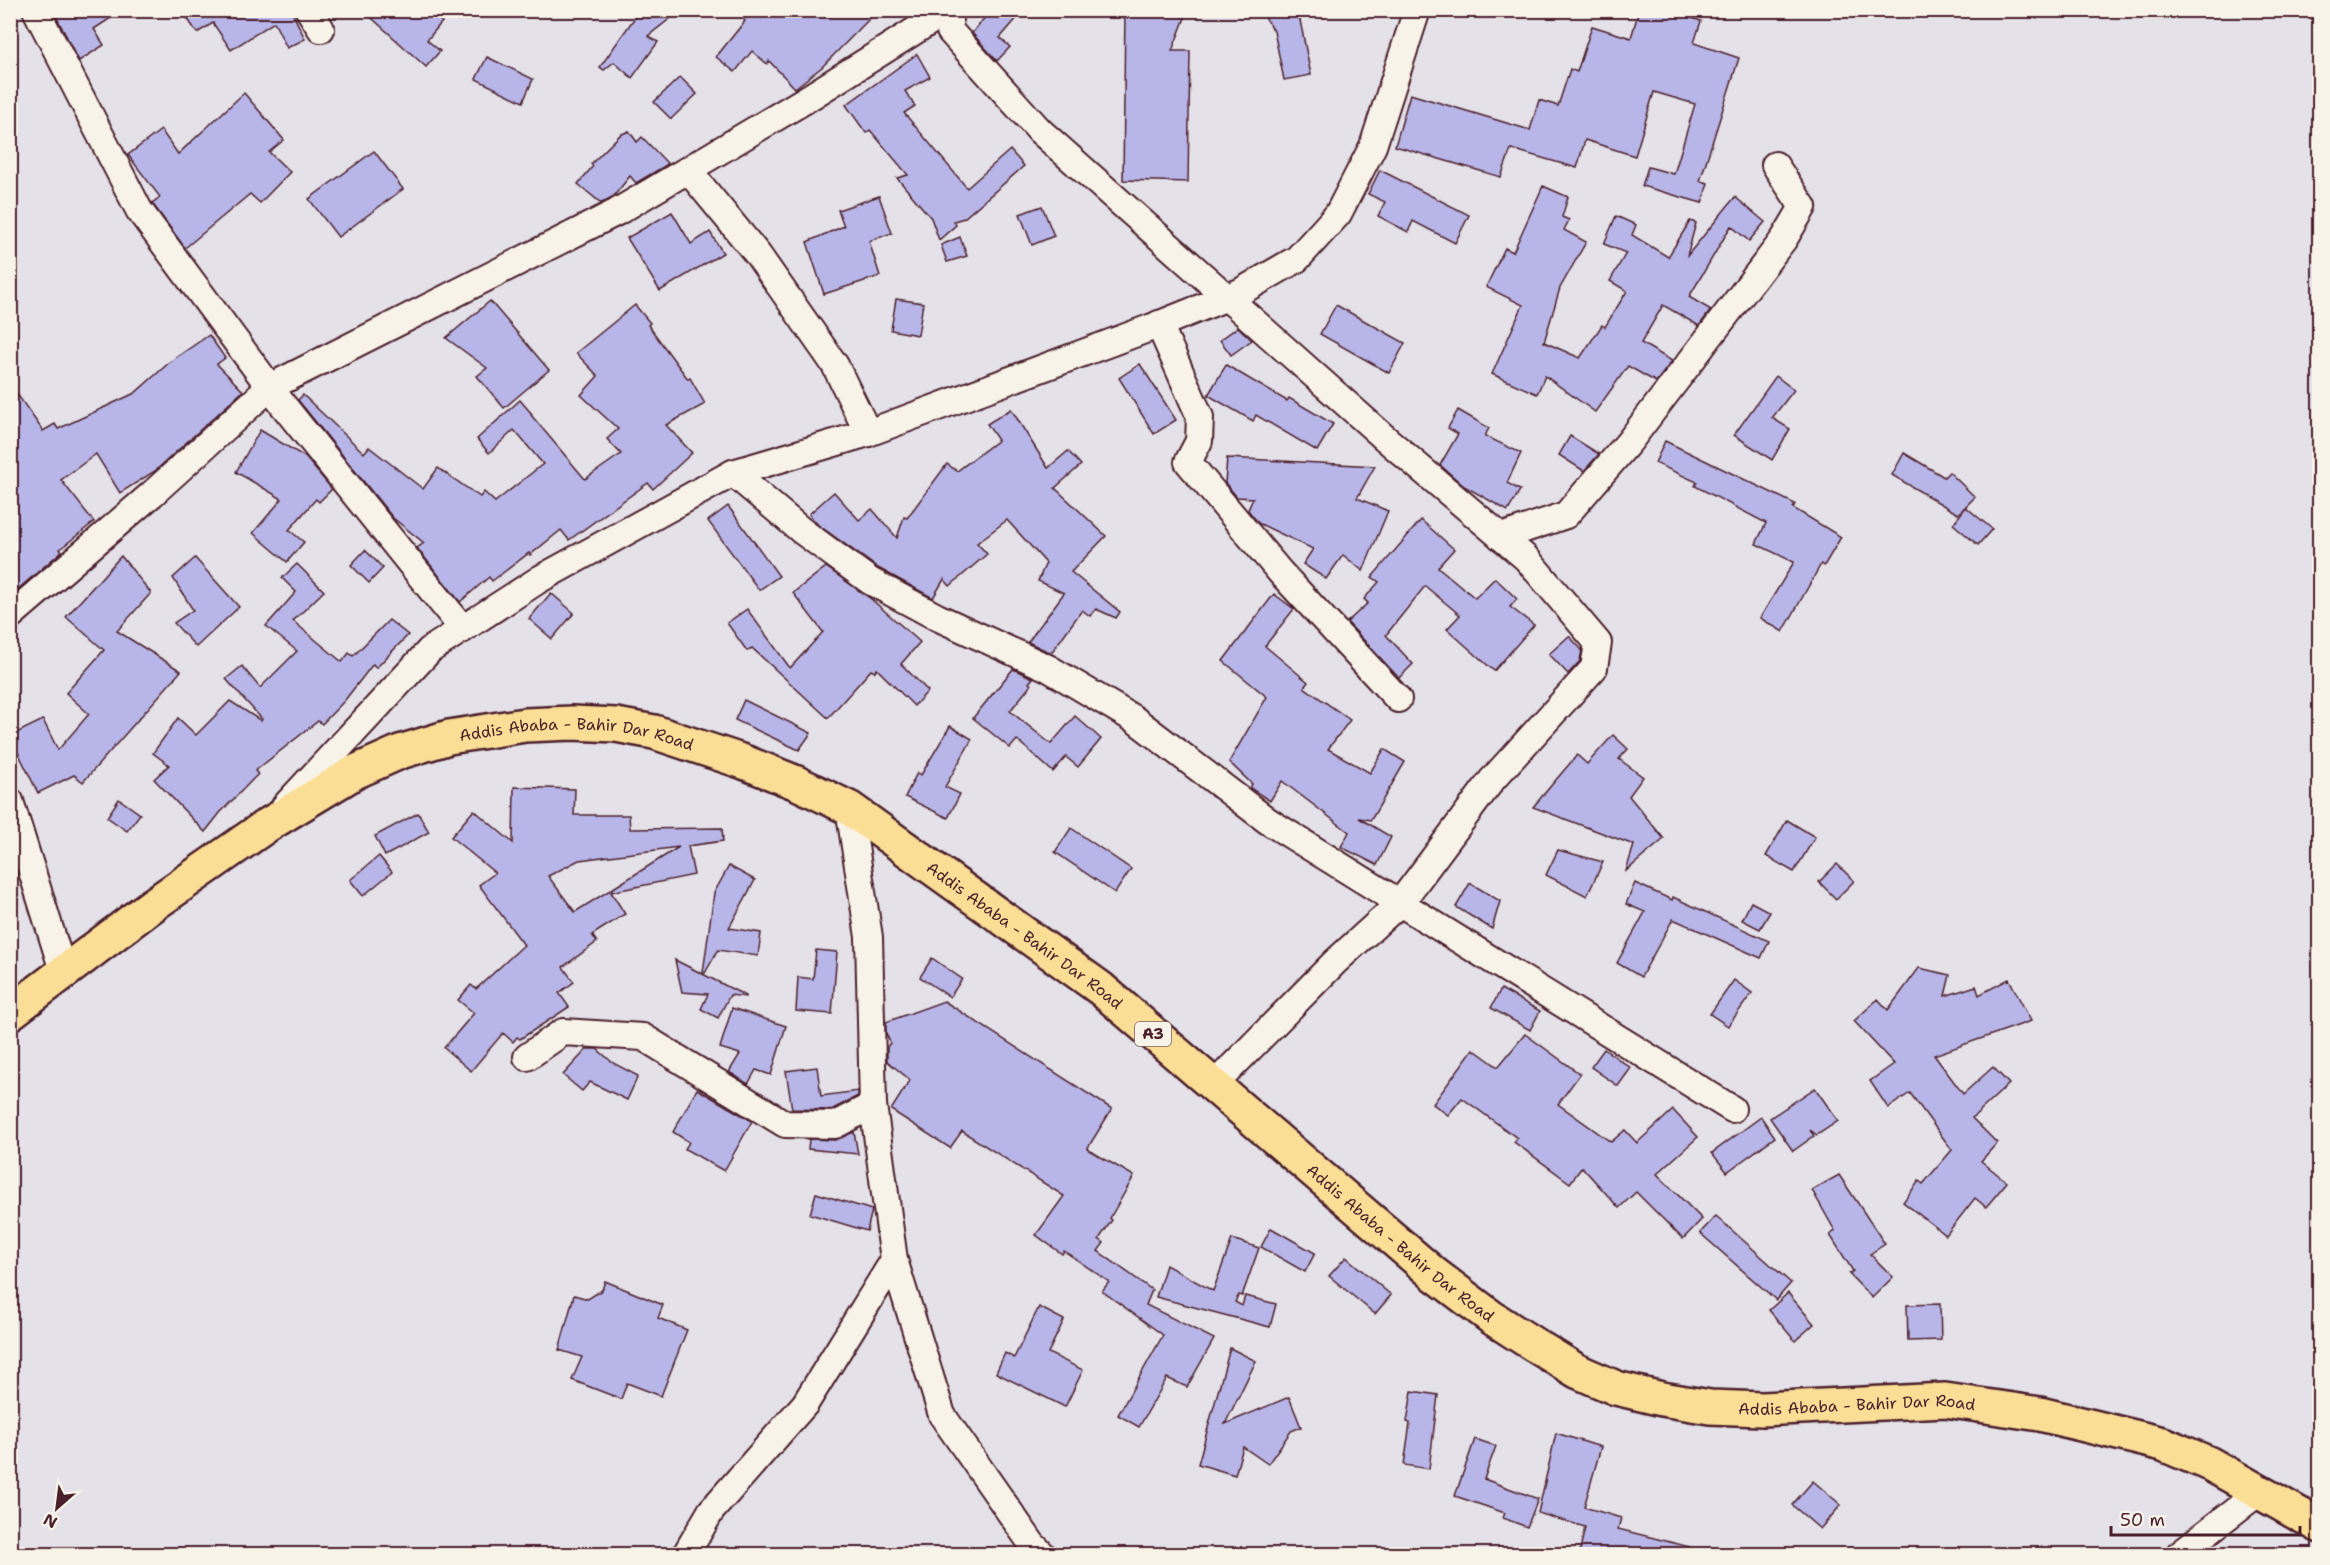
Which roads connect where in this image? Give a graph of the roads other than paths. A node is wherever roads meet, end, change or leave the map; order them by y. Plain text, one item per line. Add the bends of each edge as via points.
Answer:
1 (36, 10) edge
2 (948, 10) edge
3 (1417, 10) edge
4 (1775, 165) dead end
5 (688, 170) junction
6 (1227, 298) junction
7 (1159, 324) junction
8 (270, 387) junction
9 (868, 434) junction
10 (733, 473) junction
11 (1502, 537) junction
12 (10, 616) edge
13 (463, 629) junction
14 (1398, 699) dead end
15 (10, 801) edge
16 (849, 808) junction
17 (266, 826) junction
18 (1401, 902) junction
19 (64, 974) junction
20 (10, 1012) edge
21 (527, 1057) dead end
22 (1214, 1086) junction
23 (873, 1105) junction
24 (1732, 1109) dead end
25 (894, 1260) junction
26 (2259, 1492) junction
27 (2319, 1526) edge
28 (686, 1554) edge
29 (1042, 1554) edge
30 (2179, 1554) edge

1 - 8 street via 139,210
2 - 5 street
2 - 6 street via 950,31 1040,131
3 - 6 street via 1373,146 1338,214 1297,259
4 - 11 street via 1803,207 1784,239 1629,442 1566,515
5 - 8 street via 617,213
5 - 9 street via 758,255 836,365
6 - 7 street
6 - 11 street
7 - 9 street
7 - 14 street via 1200,417 1199,441 1188,462 1280,572
8 - 12 street
8 - 13 street
9 - 10 street
10 - 13 street via 540,579
10 - 18 street via 870,581 1048,668 1134,719 1268,821
11 - 18 street via 1526,558 1598,643 1594,668 1492,780
13 - 17 street via 430,650
15 - 19 street
16 - 17 highway, Addis Ababa - Bahir Dar Road / A3 via 744,762 654,732 616,725 537,724 449,737 400,752 355,772
16 - 22 highway, Addis Ababa - Bahir Dar Road / A3 via 1100,988
16 - 23 street via 869,937
17 - 19 highway, Addis Ababa - Bahir Dar Road / A3 via 154,904
18 - 22 street via 1335,962
18 - 24 street
19 - 20 highway, Addis Ababa - Bahir Dar Road / A3
21 - 23 street via 563,1032 643,1037 785,1124 835,1125
22 - 26 highway, Addis Ababa - Bahir Dar Road / A3 via 1475,1305 1577,1371 1616,1388 1710,1407 1762,1409 1945,1400 1988,1405 2163,1444 2210,1464
23 - 25 street
25 - 28 street via 805,1404 711,1511
25 - 29 street via 942,1414
26 - 27 highway, Addis Ababa - Bahir Dar Road / A3
26 - 30 street

